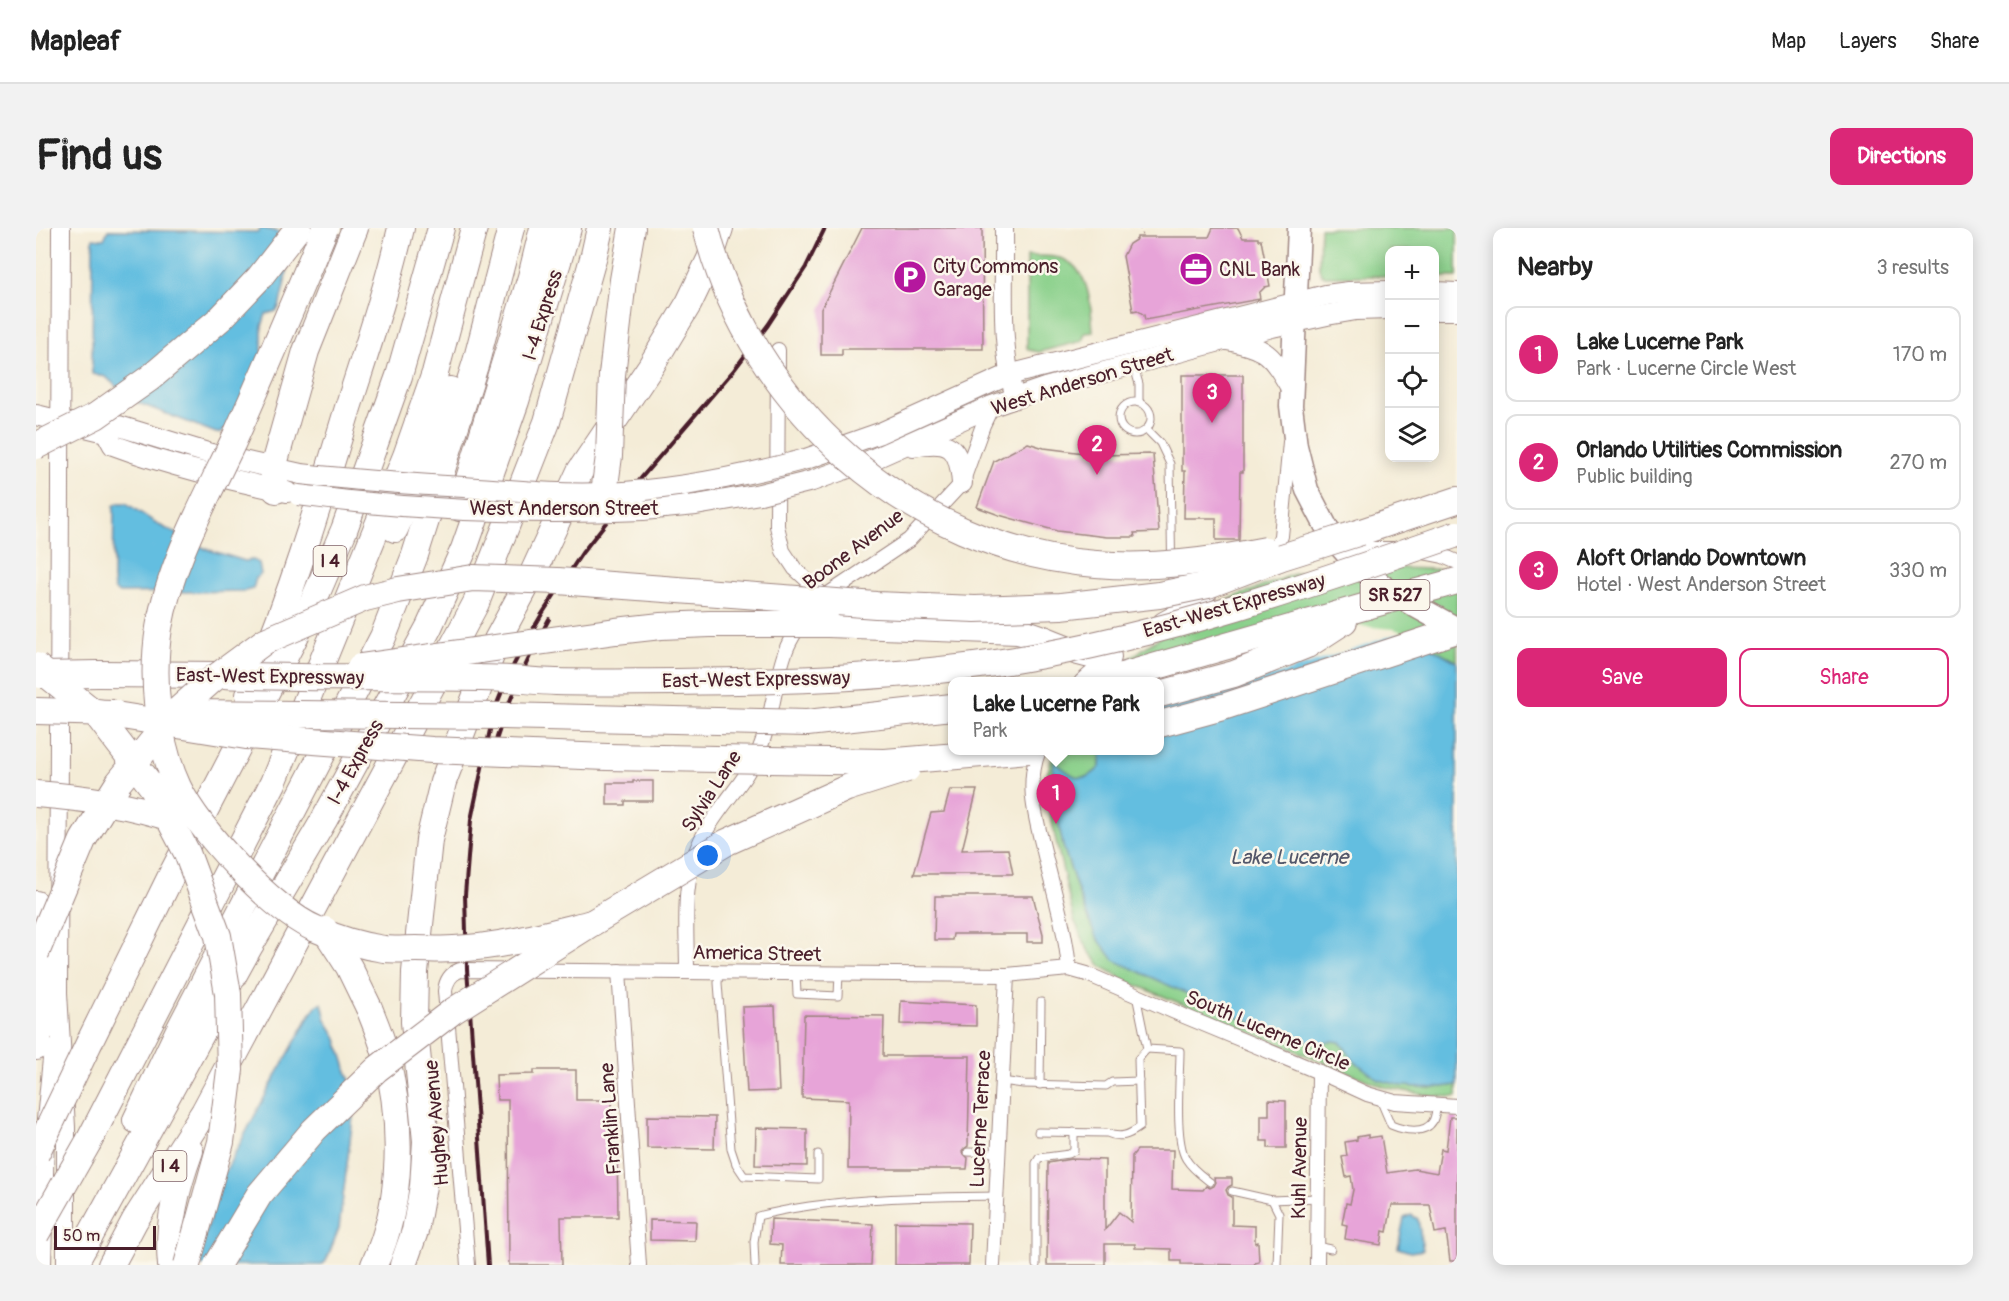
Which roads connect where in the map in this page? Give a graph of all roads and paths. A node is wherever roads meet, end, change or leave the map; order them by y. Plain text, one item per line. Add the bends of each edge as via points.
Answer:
1 (61, 228) edge
2 (298, 228) edge
3 (325, 228) edge
4 (355, 228) edge
5 (401, 228) edge
6 (441, 228) edge
7 (474, 228) edge
8 (496, 228) edge
9 (511, 228) edge
10 (543, 228) edge
11 (568, 228) edge
12 (600, 228) edge
13 (632, 228) edge
14 (706, 228) edge
15 (712, 228) edge
16 (720, 228) edge
17 (734, 228) edge
18 (1004, 228) edge
19 (1140, 228) edge
20 (1299, 228) edge
21 (1143, 237) dead end
22 (1385, 291) edge
23 (1439, 292) edge
24 (1457, 293) edge
25 (689, 303) junction
26 (1385, 309) edge
27 (1439, 310) edge
28 (1457, 310) edge
29 (1295, 312) junction
30 (1225, 339) junction
31 (778, 350) dead end
32 (1133, 364) junction
33 (1008, 375) junction
34 (1291, 388) junction
35 (1015, 398) junction
36 (1139, 403) junction
37 (992, 406) junction
38 (36, 415) edge
39 (61, 422) junction
40 (1292, 428) junction
41 (1146, 429) junction
42 (36, 446) edge
43 (893, 450) junction
44 (962, 483) junction
45 (283, 484) junction
46 (463, 498) junction
47 (1457, 500) edge
48 (599, 503) junction
49 (1457, 534) edge
50 (1351, 541) junction
51 (1457, 562) edge
52 (1261, 568) junction
53 (1457, 581) edge
54 (825, 596) junction
55 (1367, 606) junction
56 (1178, 611) junction
57 (1457, 629) edge
58 (1108, 657) junction
59 (36, 666) edge
60 (36, 675) edge
61 (1086, 677) edge
62 (1115, 677) edge
63 (294, 678) junction
64 (1164, 693) edge
65 (772, 705) joint
66 (948, 707) edge
67 (36, 711) edge
68 (97, 712) junction
69 (1164, 723) edge
70 (952, 755) edge
71 (969, 755) edge
72 (1038, 755) edge
73 (273, 783) junction
74 (47, 800) edge
75 (36, 805) edge
76 (172, 874) junction
77 (36, 904) edge
78 (592, 923) junction
79 (36, 953) edge
80 (1069, 969) junction
81 (619, 971) junction
82 (687, 971) junction
83 (719, 972) junction
84 (796, 973) junction
85 (839, 973) junction
86 (1007, 975) junction
87 (448, 978) joint
88 (58, 993) junction
89 (1136, 995) junction
90 (1041, 1002) dead end
91 (36, 1047) edge
92 (1147, 1049) junction
93 (1319, 1072) junction
94 (1002, 1081) junction
95 (1139, 1081) junction
96 (1040, 1084) junction
97 (1379, 1097) junction
98 (1437, 1106) junction
99 (1457, 1106) edge
100 (204, 1112) junction
101 (1038, 1132) dead end
102 (1074, 1132) junction
103 (968, 1152) dead end
104 (998, 1153) junction
105 (36, 1154) edge
106 (818, 1154) dead end
107 (1210, 1182) dead end
108 (1232, 1191) dead end
109 (105, 1196) junction
110 (996, 1196) junction
111 (1318, 1198) junction
112 (1272, 1200) junction
113 (36, 1234) edge
114 (1317, 1246) junction
115 (1331, 1249) dead end
116 (74, 1260) edge
117 (42, 1265) edge
118 (111, 1265) edge
119 (171, 1265) edge
120 (187, 1265) edge
121 (217, 1265) edge
122 (374, 1265) edge
123 (403, 1265) edge
124 (468, 1265) edge
125 (639, 1265) edge
126 (755, 1265) edge
127 (993, 1265) edge
128 (1036, 1265) edge
129 (1277, 1265) edge
130 (1317, 1265) edge

1 - 39 street
2 - 42 highway, bridge via 221,318 150,378 96,416
3 - 78 highway, bridge via 280,337 196,518 166,597 159,630 157,708 167,758 178,788 231,861 314,929 384,949 455,949 526,939
4 - 45 highway via 306,351
5 - 76 highway via 297,569 254,684
6 - 76 highway, I 4 via 399,376 344,530 313,602
7 - 73 highway via 435,373 406,456
8 - 73 highway via 460,361 420,473
9 - 109 highway via 476,362 415,555 383,637 177,1034
10 - 46 highway
11 - 109 highway, I-4 Express via 516,401 468,538 429,627 324,820
12 - 100 highway, I 4 via 547,422 476,603
13 - 48 highway, bridge via 612,375 609,456
14 - 50 highway, bridge via 748,336 794,404 872,478 969,533 1048,557 1140,566 1231,557 1309,538
15 - 25 highway via 690,280
16 - 25 highway
17 - 25 highway via 709,286
18 - 33 street
19 - 21 path
20 - 29 main road, SR 527
22 - 29 main road via 1326,295
23 - 24 main road
25 - 123 highway via 580,471 497,640 444,782 429,840 415,972 414,1022 426,1141 423,1186 415,1231
26 - 29 main road
27 - 28 main road
29 - 30 main road, West Anderson Street
29 - 33 main road, West Anderson Street
29 - 34 main road, SR 527
30 - 32 main road, West Anderson Street
30 - 34 main road via 1263,350
31 - 54 street via 777,526 783,550 795,569
32 - 35 main road, West Anderson Street
32 - 36 lane
33 - 35 street
33 - 48 main road, West Anderson Street, bridge via 879,432 806,459
34 - 40 main road, SR 527
35 - 37 main road, West Anderson Street
36 - 41 lane via 1150,416
36 - 41 lane via 1125,406 1119,419 1127,432
37 - 43 main road, West Anderson Street
37 - 44 street, Boone Avenue
38 - 39 main road, West Anderson Street
39 - 45 main road, West Anderson Street via 106,432 119,426 211,454
39 - 74 street
40 - 50 main road, SR 527 via 1307,490 1321,519
40 - 52 street via 1281,536 1275,552
41 - 56 lane via 1160,443 1170,464 1170,574
43 - 44 main road via 937,443 951,448 958,456
43 - 48 main road, West Anderson Street, bridge via 812,480 760,494 696,505
44 - 54 street, Boone Avenue via 909,540
45 - 46 main road, West Anderson Street, bridge via 372,504
45 - 46 main road, West Anderson Street, bridge via 300,474
46 - 48 main road, West Anderson Street, bridge via 556,493
47 - 50 highway
49 - 63 highway, East-West Expressway, bridge via 1167,627 1089,646 945,670 801,680
50 - 51 street via 1443,556
50 - 52 street via 1297,554
50 - 57 main road, SR 527 via 1374,580
50 - 79 highway, bridge via 1282,557 1208,585 1150,597 1061,606 975,609 876,605 473,578 365,598 265,641 177,711 119,782 83,840
52 - 56 street
53 - 55 highway, East-West Expressway, bridge
54 - 65 street, Boone Avenue via 803,618 786,650
55 - 62 highway, East-West Expressway
55 - 64 highway via 1307,645 1234,674
56 - 58 street
57 - 69 highway
58 - 61 street
58 - 63 highway, bridge via 1077,653 1018,631 711,624 616,631
59 - 120 highway, bridge via 97,715 153,788 187,853 218,936 228,994 230,1070 221,1142
60 - 63 highway, East-West Expressway, bridge
65 - 82 street, Sylvia Lane via 759,751 693,858 687,897
66 - 68 highway, East-West Expressway, bridge via 807,723
67 - 68 highway, East-West Expressway, bridge
68 - 71 highway, bridge via 246,736 432,750 885,762
70 - 78 highway, bridge via 847,788 727,842
72 - 80 street via 1032,780 1033,805 1067,944
73 - 113 highway, bridge via 89,1141
74 - 75 street
74 - 88 street
74 - 122 highway, bridge via 91,798 144,809 185,824 252,860 291,891 320,924 350,967 369,1008 385,1051 392,1085 397,1150 394,1190 388,1226
76 - 105 highway, I 4, bridge
77 - 91 highway, bridge via 47,951 44,1008
78 - 121 highway, bridge via 453,1011 377,1069 314,1130 260,1195
80 - 86 street, America Street
80 - 89 street, South Lucerne Circle
81 - 82 street, America Street
81 - 87 street, America Street via 467,969 453,972
81 - 125 street, Franklin Lane
82 - 83 street, America Street
83 - 84 street, America Street
83 - 106 lane via 730,1138 736,1164 744,1176 819,1179
84 - 85 street, America Street
84 - 85 lane via 797,994 838,996
85 - 86 street, America Street
86 - 94 street, Lucerne Terrace
87 - 124 street, Hughey Avenue via 445,991
88 - 116 street
88 - 117 street via 45,1130
89 - 92 lane
89 - 93 street, South Lucerne Circle
90 - 96 lane
92 - 95 lane via 1138,1059
92 - 107 lane via 1180,1051 1179,1144 1185,1159
93 - 97 street, South Lucerne Circle
93 - 111 street, Kuhl Avenue
94 - 96 lane
94 - 104 street, Lucerne Terrace
95 - 96 lane via 1112,1082 1106,1086
95 - 102 lane via 1140,1127 1120,1136
97 - 98 street, South Lucerne Circle
97 - 98 lane via 1390,1125 1404,1130 1424,1129 1433,1122
98 - 99 street, South Lucerne Circle
100 - 118 highway, I 4
100 - 119 highway via 171,1216
101 - 102 lane
102 - 128 lane via 1074,1151 1040,1158 1036,1163
103 - 104 lane
104 - 110 street, Lucerne Terrace
108 - 112 lane
109 - 116 highway, I-4 Express
110 - 126 lane via 882,1199 784,1209 758,1216
110 - 127 street, Lucerne Terrace
111 - 112 lane
111 - 114 street, Kuhl Avenue
112 - 129 lane via 1279,1214
114 - 115 lane
114 - 130 street, Kuhl Avenue

